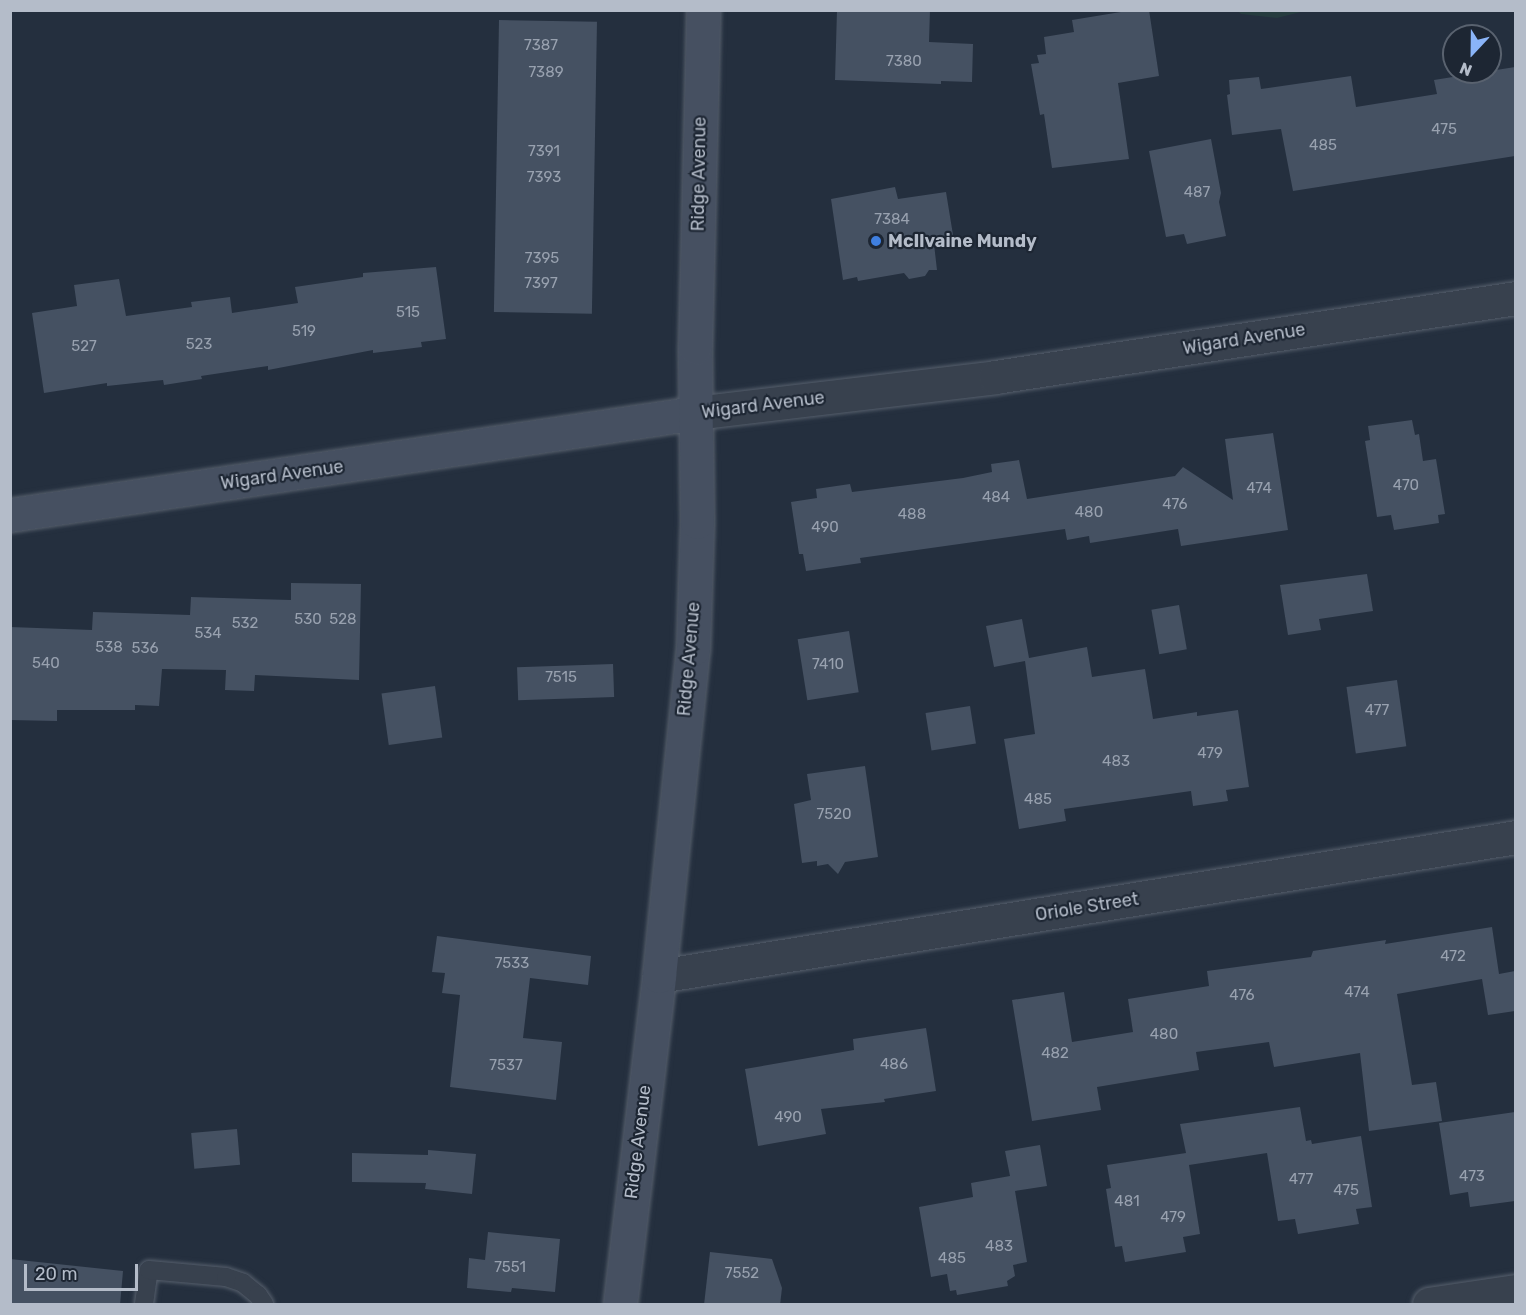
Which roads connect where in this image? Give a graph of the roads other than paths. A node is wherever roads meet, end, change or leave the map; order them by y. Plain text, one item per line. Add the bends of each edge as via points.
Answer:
1 (703, 10) edge
2 (1515, 298) edge
3 (695, 413) junction
4 (10, 515) edge
5 (1515, 837) edge
6 (659, 976) junction
7 (1515, 1291) edge
8 (144, 1305) edge
9 (264, 1305) edge
10 (620, 1305) edge
11 (1429, 1305) edge

1 - 3 main road, Ridge Avenue
2 - 3 street, Wigard Avenue via 995,377
3 - 4 main road, Wigard Avenue
3 - 6 main road, Ridge Avenue via 693,649
5 - 6 street, Oriole Street
6 - 10 main road, Ridge Avenue
7 - 11 street
8 - 9 lane via 149,1270 226,1277 243,1283

